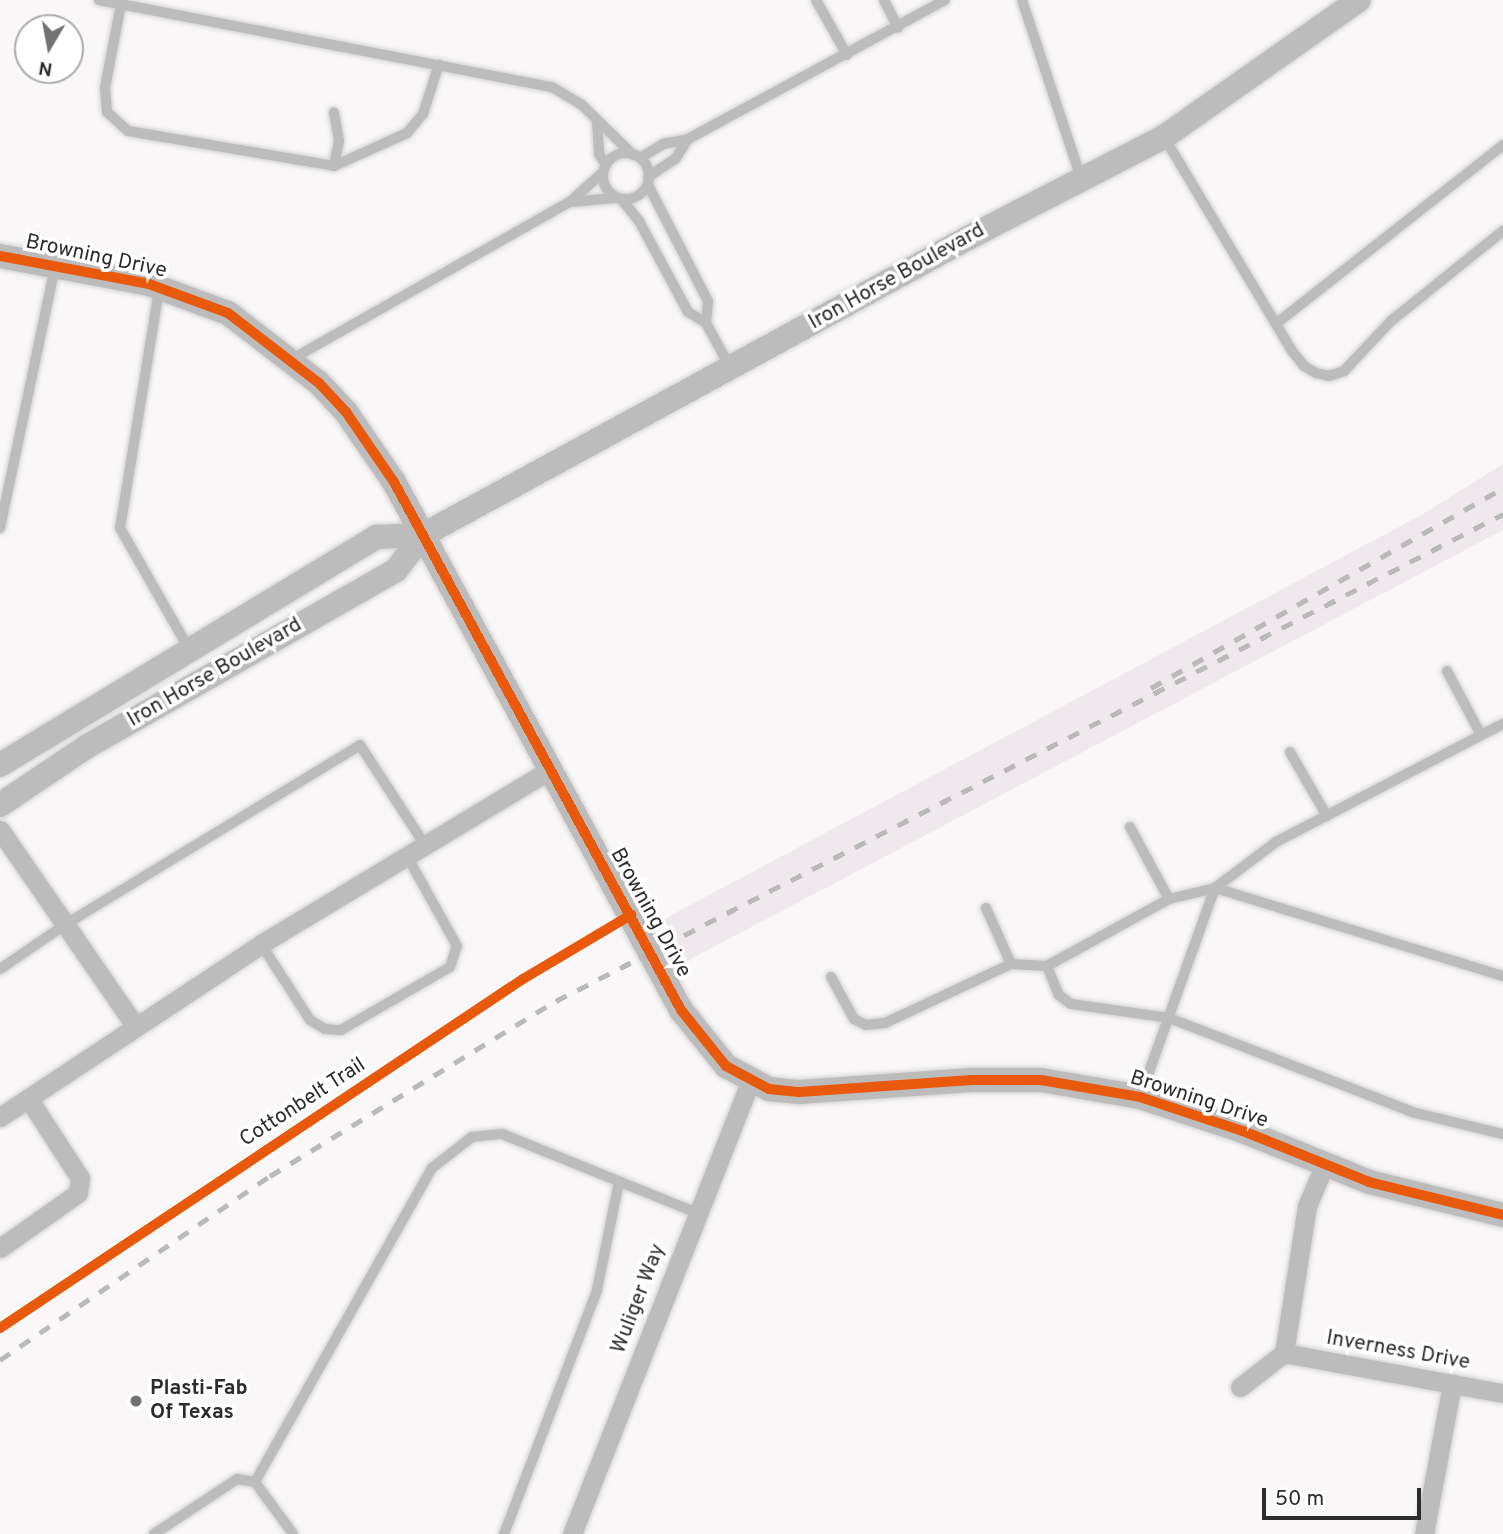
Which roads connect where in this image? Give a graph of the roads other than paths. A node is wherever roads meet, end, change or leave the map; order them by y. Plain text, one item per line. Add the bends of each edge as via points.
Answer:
1 (99, 0) edge
2 (816, 0) edge
3 (884, 0) edge
4 (945, 0) edge
5 (1022, 0) edge
6 (1348, 3) edge
7 (121, 4) junction
8 (898, 28) junction
9 (848, 55) junction
10 (439, 64) junction
11 (334, 112) dead end
12 (597, 122) junction
13 (1164, 137) junction
14 (688, 138) junction
15 (1503, 145) edge
16 (637, 156) junction
17 (334, 166) junction
18 (604, 168) junction
19 (1081, 178) junction
20 (648, 181) junction
21 (620, 199) junction
22 (570, 202) junction
23 (1503, 231) edge
24 (0, 256) edge
25 (55, 265) junction
26 (160, 288) junction
27 (706, 323) junction
28 (1277, 323) junction
29 (290, 359) junction
30 (730, 368) junction
31 (0, 528) edge
32 (423, 535) junction
33 (189, 649) junction
34 (1447, 671) dead end
35 (1503, 724) edge
36 (1481, 736) junction
37 (1290, 752) dead end
38 (0, 765) edge
39 (549, 770) junction
40 (0, 805) edge
41 (1327, 816) junction
42 (1130, 827) dead end
43 (0, 830) edge
44 (425, 845) junction
45 (407, 856) junction
46 (1215, 888) junction
47 (1169, 899) junction
48 (986, 908) dead end
49 (66, 924) junction
50 (261, 944) junction
51 (1011, 964) junction
52 (1047, 966) junction
53 (0, 970) edge
54 (1503, 976) edge
55 (831, 977) dead end
56 (1169, 1018) junction
57 (136, 1027) junction
58 (750, 1081) junction
59 (1140, 1097) junction
60 (28, 1098) junction
61 (0, 1117) edge
62 (1501, 1134) edge
63 (1324, 1166) junction
64 (619, 1182) junction
65 (698, 1213) junction
66 (1503, 1215) edge
67 (0, 1248) edge
68 (1284, 1353) junction
69 (1452, 1384) junction
70 (1240, 1387) dead end
71 (1503, 1393) edge
72 (255, 1482) junction
73 (154, 1534) edge
74 (293, 1534) edge
75 (504, 1534) edge
76 (572, 1534) edge
77 (1424, 1534) edge

1 - 7 lane
2 - 9 lane
3 - 8 lane
4 - 8 lane
5 - 19 lane
6 - 13 street, Iron Horse Boulevard
7 - 10 lane
7 - 17 lane via 105,88 107,112 116,123 128,131
8 - 9 lane
9 - 14 lane
10 - 12 lane via 552,87 582,105
10 - 17 lane via 423,114 407,133
11 - 17 lane via 339,141
12 - 16 lane
12 - 18 lane
13 - 19 street, Iron Horse Boulevard
13 - 28 lane
14 - 16 lane
14 - 20 lane via 676,158
15 - 28 lane
16 - 18 lane via 618,155
16 - 20 lane
18 - 21 lane via 605,187
18 - 22 lane
19 - 30 street, Iron Horse Boulevard
20 - 21 lane via 638,196
20 - 27 lane via 708,302
21 - 22 lane
21 - 27 lane via 639,221 688,312
22 - 29 lane
23 - 28 lane via 1391,321 1344,372 1329,376 1304,366
24 - 25 street, Browning Drive
25 - 26 street, Browning Drive
25 - 31 lane
26 - 29 street, Browning Drive via 228,313
26 - 33 lane via 120,528
27 - 30 lane
29 - 32 street, Browning Drive via 346,412 394,482
30 - 32 street, Iron Horse Boulevard
32 - 33 street, Iron Horse Boulevard via 377,537
32 - 39 street, Browning Drive
32 - 40 street, Iron Horse Boulevard via 396,570 86,747
33 - 38 street, Iron Horse Boulevard
34 - 36 lane
35 - 36 lane
36 - 41 lane
37 - 41 lane
39 - 44 street
39 - 58 street, Browning Drive via 681,1010 726,1066
41 - 46 lane via 1245,862
42 - 47 lane
43 - 49 street
44 - 45 street
44 - 49 lane via 360,745
45 - 50 street
45 - 50 lane via 457,946 450,967 341,1030 324,1029 310,1020
46 - 47 lane
46 - 54 lane
46 - 56 lane
47 - 52 lane
48 - 51 lane
49 - 53 lane
49 - 57 street
50 - 57 street
51 - 52 lane
51 - 55 lane via 876,1025 853,1019
52 - 56 lane via 1059,995 1071,1004
56 - 59 lane
56 - 62 lane via 1412,1112
57 - 60 street
58 - 59 street, Browning Drive via 799,1092 1041,1080
58 - 65 street, Wuliger Way
59 - 63 street, Browning Drive via 1243,1131
60 - 61 street
60 - 67 street via 80,1178 78,1193
63 - 66 street, Browning Drive
63 - 68 street via 1307,1206
64 - 65 lane
64 - 72 lane via 502,1134 472,1137 432,1168
64 - 75 lane via 597,1290
65 - 76 street, Wuliger Way
68 - 69 street, Inverness Drive
68 - 70 street
69 - 71 street, Inverness Drive
69 - 77 street
72 - 73 lane via 237,1479
72 - 74 lane

